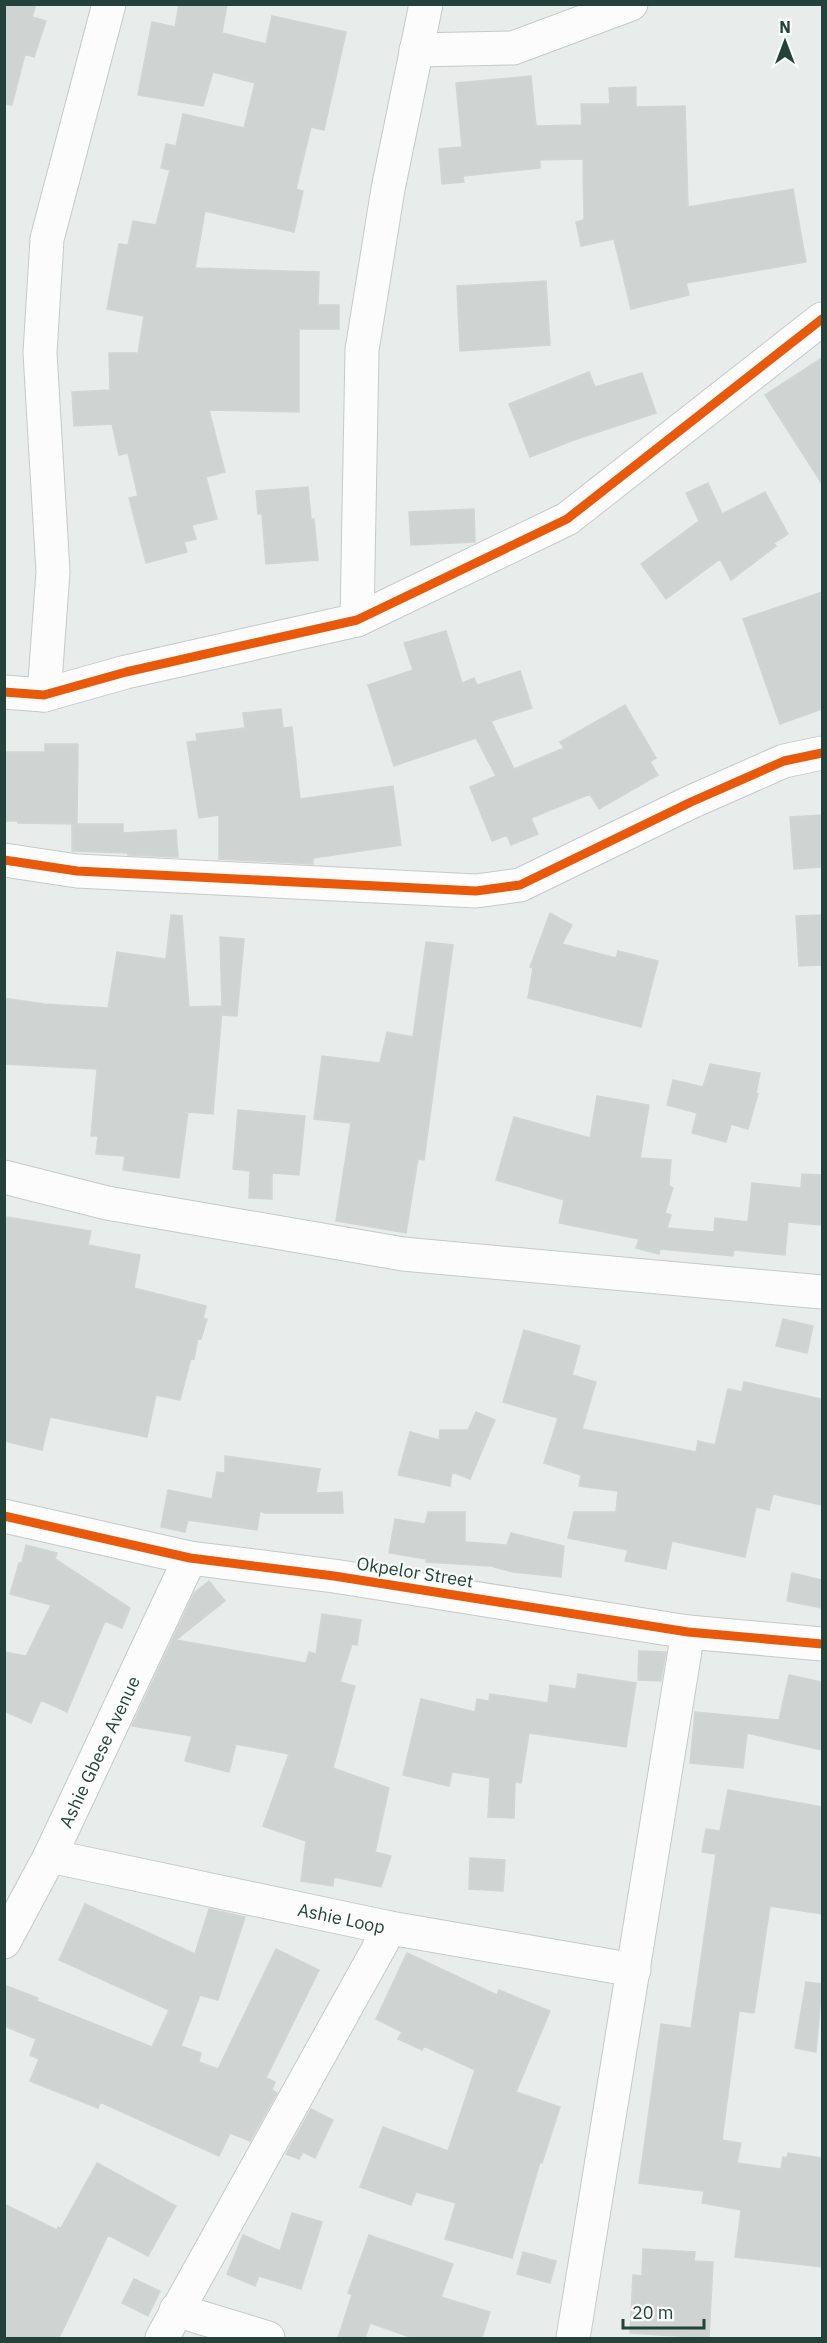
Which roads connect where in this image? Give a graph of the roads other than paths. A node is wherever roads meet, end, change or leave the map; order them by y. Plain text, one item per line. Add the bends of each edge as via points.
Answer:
1 (109, 4) edge
2 (426, 4) edge
3 (631, 4) edge
4 (417, 50) junction
5 (822, 319) edge
6 (357, 620) junction
7 (4, 692) edge
8 (44, 695) junction
9 (822, 753) edge
10 (4, 860) edge
11 (4, 1177) edge
12 (822, 1292) edge
13 (4, 1516) edge
14 (190, 1558) junction
15 (688, 1632) junction
16 (822, 1644) edge
17 (50, 1856) junction
18 (8, 1924) edge
19 (390, 1928) junction
20 (634, 1970) junction
21 (169, 2324) edge
22 (268, 2338) edge
23 (573, 2338) edge

1 - 8 street via 47,238 40,353 52,572
2 - 4 street
3 - 4 street via 513,48
4 - 6 street via 388,189 362,350
5 - 6 street via 567,519
6 - 8 street via 126,672
7 - 8 street
9 - 10 street via 784,761 520,885 476,891 77,871
11 - 12 street via 107,1203 403,1254
13 - 14 street, Okpelor Street
14 - 15 street, Okpelor Street via 334,1576
14 - 17 street, Ashie Gbese Avenue
15 - 16 street, Okpelor Street
15 - 20 street
17 - 18 street, Ashie Gbese Avenue
17 - 19 street, Ashie Loop
19 - 20 street, Ashie Loop
19 - 21 street
20 - 23 street
21 - 22 street

